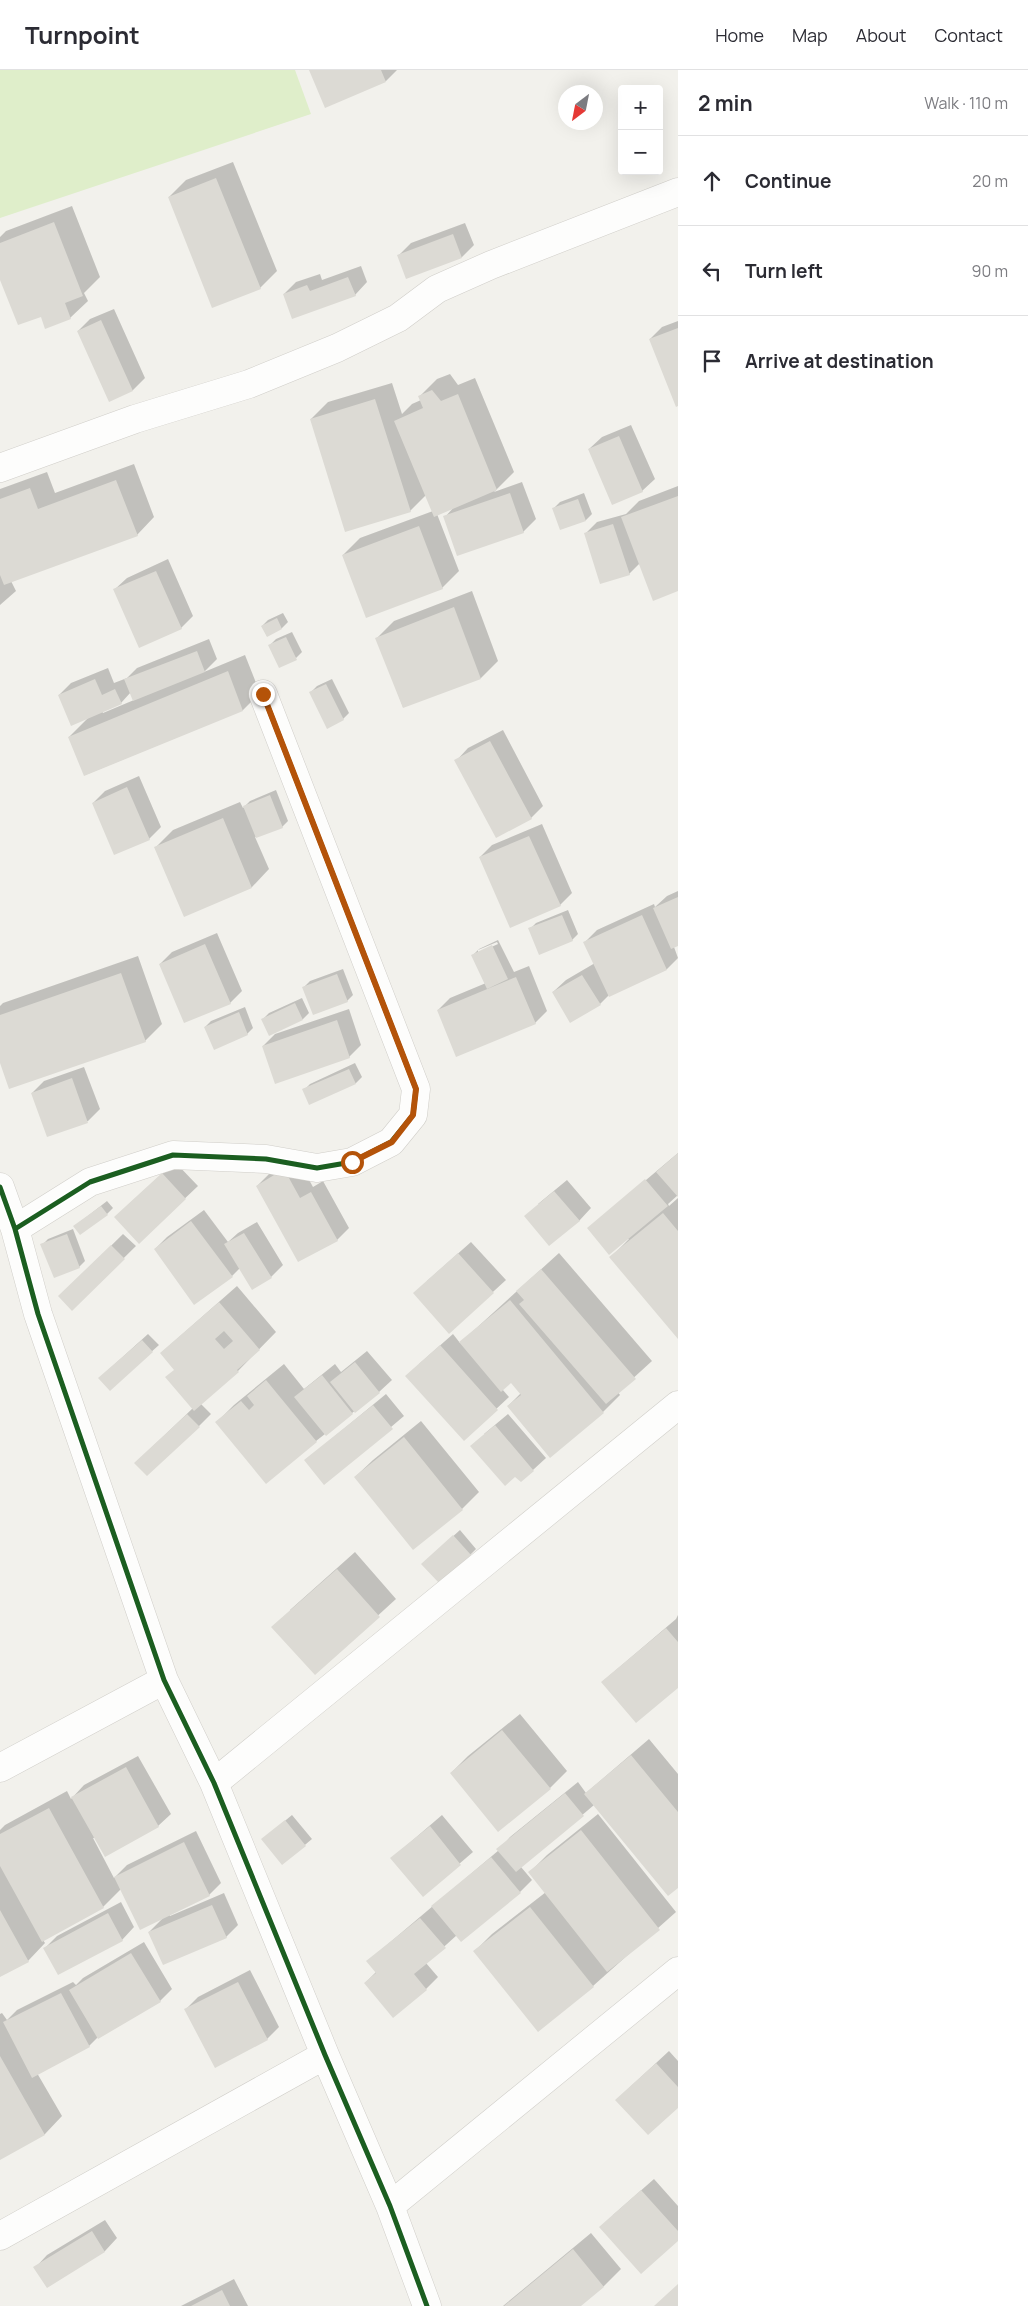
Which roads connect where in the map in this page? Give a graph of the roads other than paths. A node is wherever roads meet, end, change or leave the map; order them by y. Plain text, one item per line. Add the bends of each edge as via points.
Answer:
1 (678, 192) edge
2 (0, 468) edge
3 (263, 694) dead end
4 (0, 1187) edge
5 (15, 1229) junction
6 (678, 1405) edge
7 (164, 1680) junction
8 (0, 1768) edge
9 (214, 1783) junction
10 (678, 1972) edge
11 (325, 2055) junction
12 (390, 2206) junction
13 (0, 2236) edge
14 (427, 2306) edge

1 - 2 street via 437,289 398,318 337,348 249,384 135,419
3 - 5 street via 416,1089 413,1115 392,1142 352,1162 317,1168 266,1159 172,1155 90,1182
4 - 5 street
5 - 7 street via 38,1314
6 - 9 street
7 - 8 street
7 - 9 street
9 - 11 street
10 - 12 street
11 - 12 street
11 - 13 street
12 - 14 street

